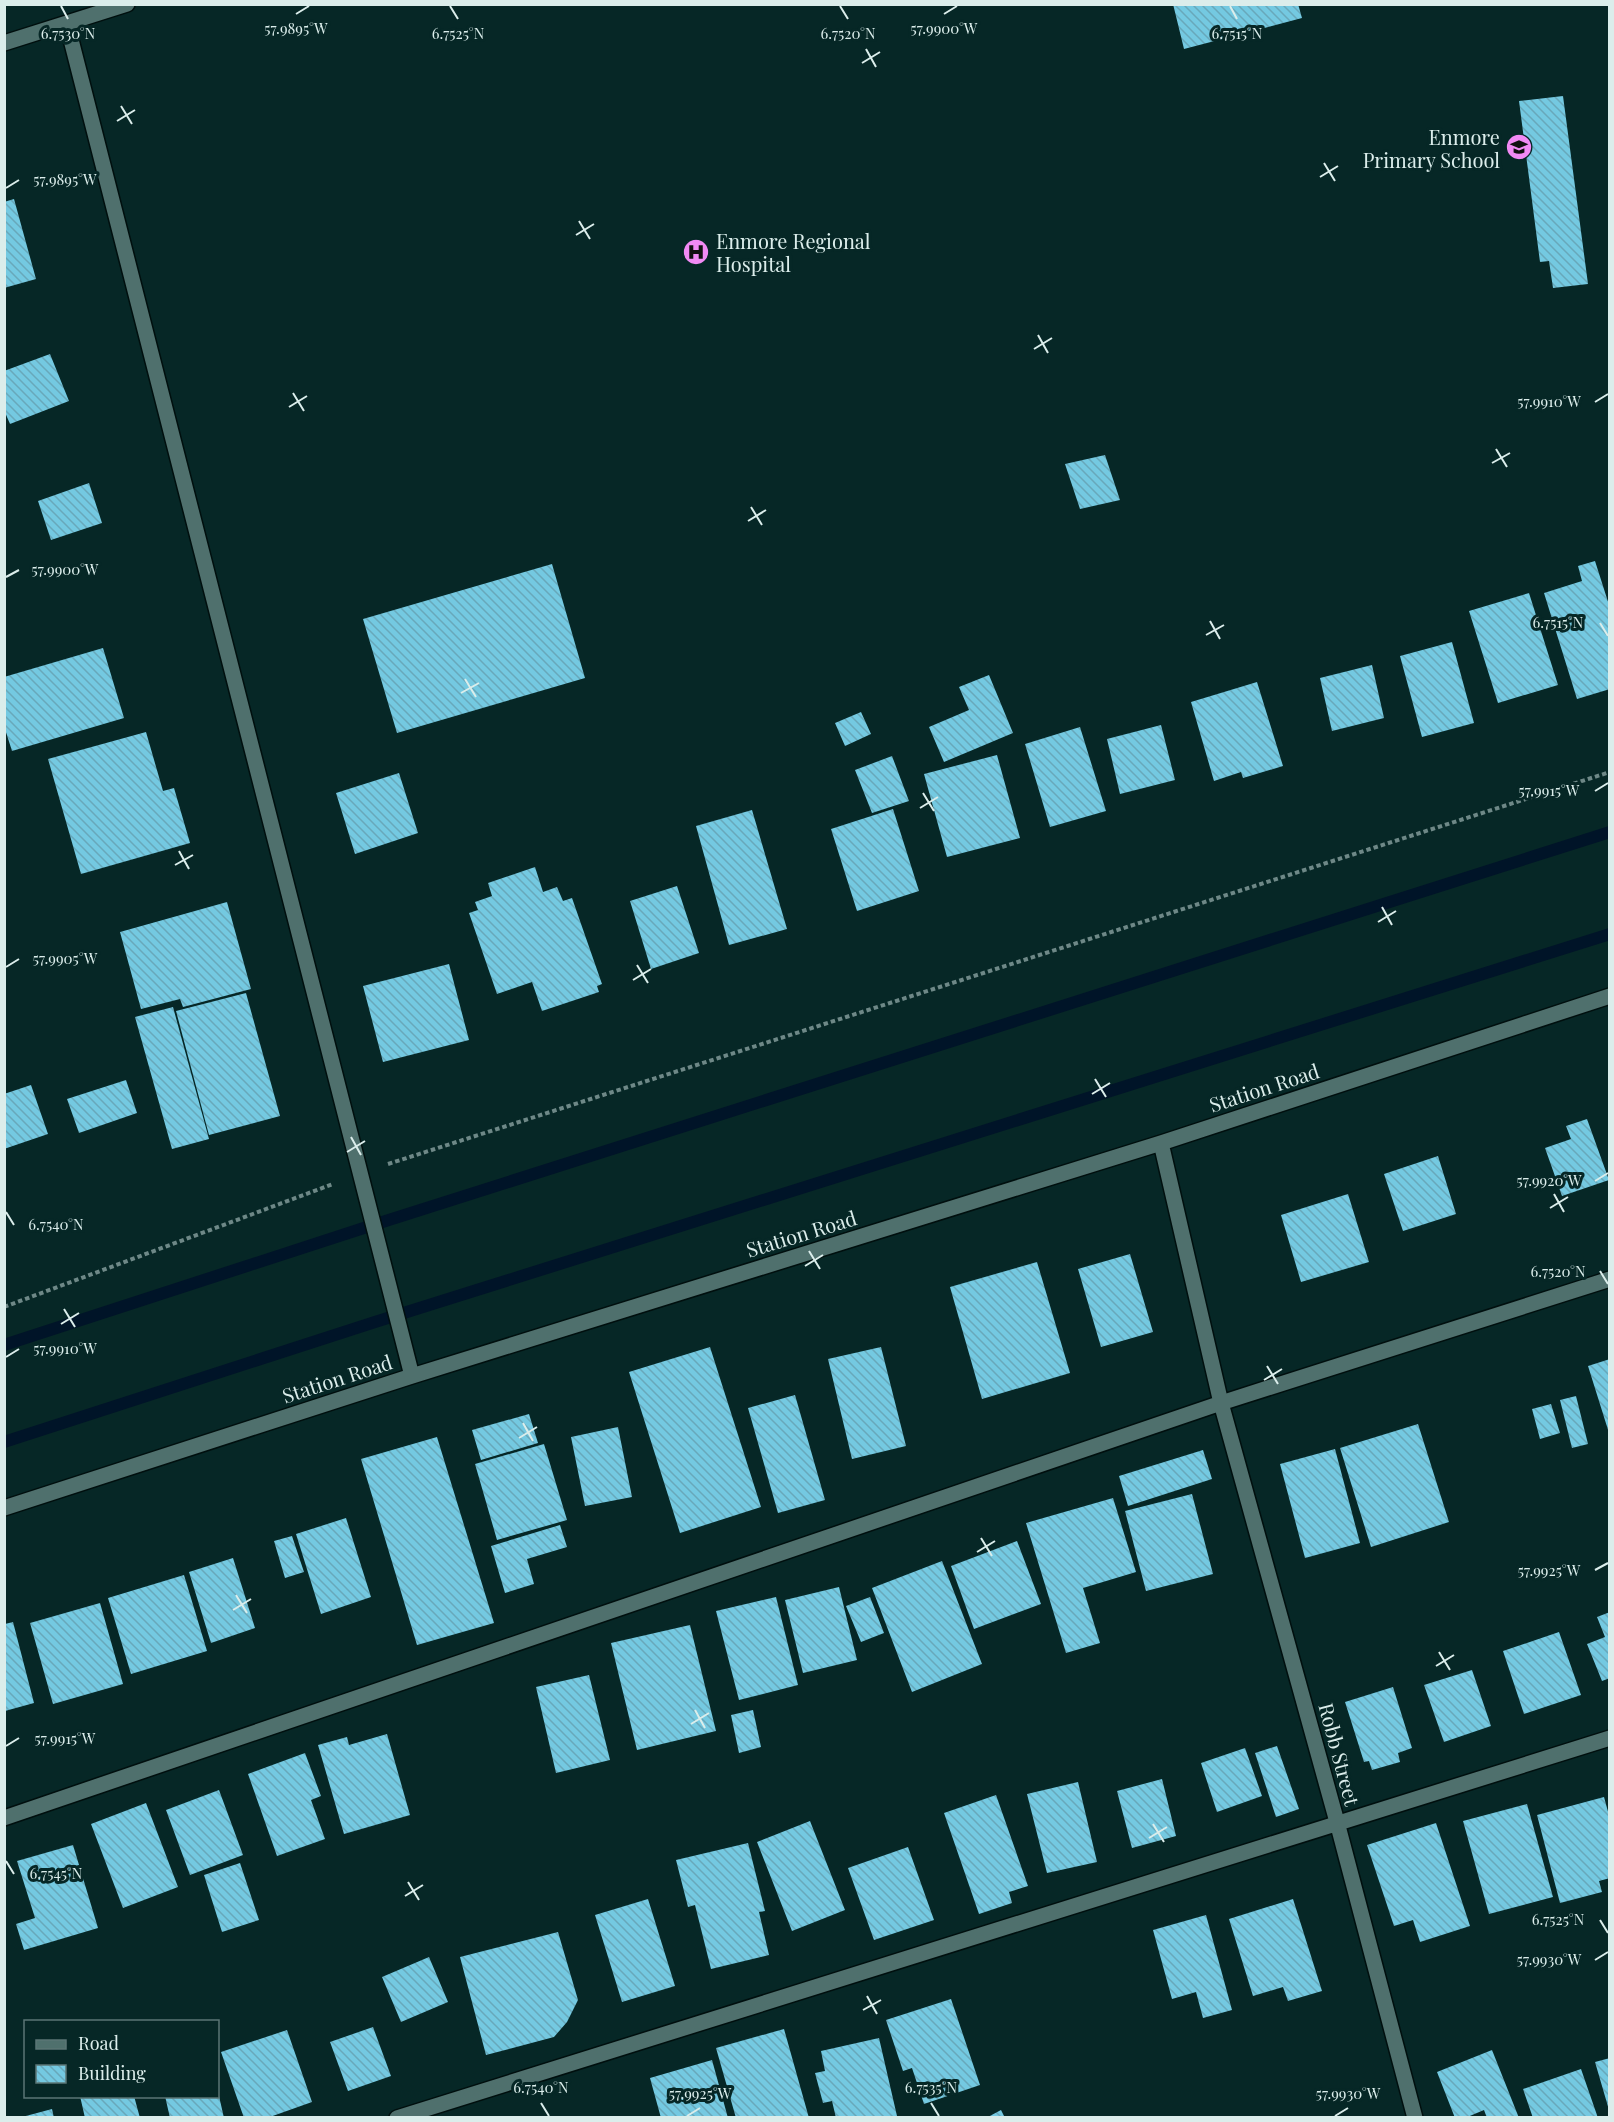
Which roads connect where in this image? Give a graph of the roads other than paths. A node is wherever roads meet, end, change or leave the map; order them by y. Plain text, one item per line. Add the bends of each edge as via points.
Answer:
1 (127, 4) edge
2 (66, 24) junction
3 (4, 44) edge
4 (1610, 996) edge
5 (1161, 1143) junction
6 (1610, 1279) edge
7 (412, 1376) junction
8 (1221, 1403) junction
9 (4, 1508) edge
10 (1610, 1738) edge
11 (4, 1818) edge
12 (1337, 1822) junction
13 (397, 2118) edge
14 (1415, 2118) edge

1 - 2 street
2 - 3 street
2 - 7 street
4 - 5 street, Station Road
5 - 7 street, Station Road
5 - 8 street, Robb Street
6 - 8 street
7 - 9 street, Station Road
8 - 11 street
8 - 12 street, Robb Street
10 - 12 street
12 - 13 street
12 - 14 street, Robb Street

